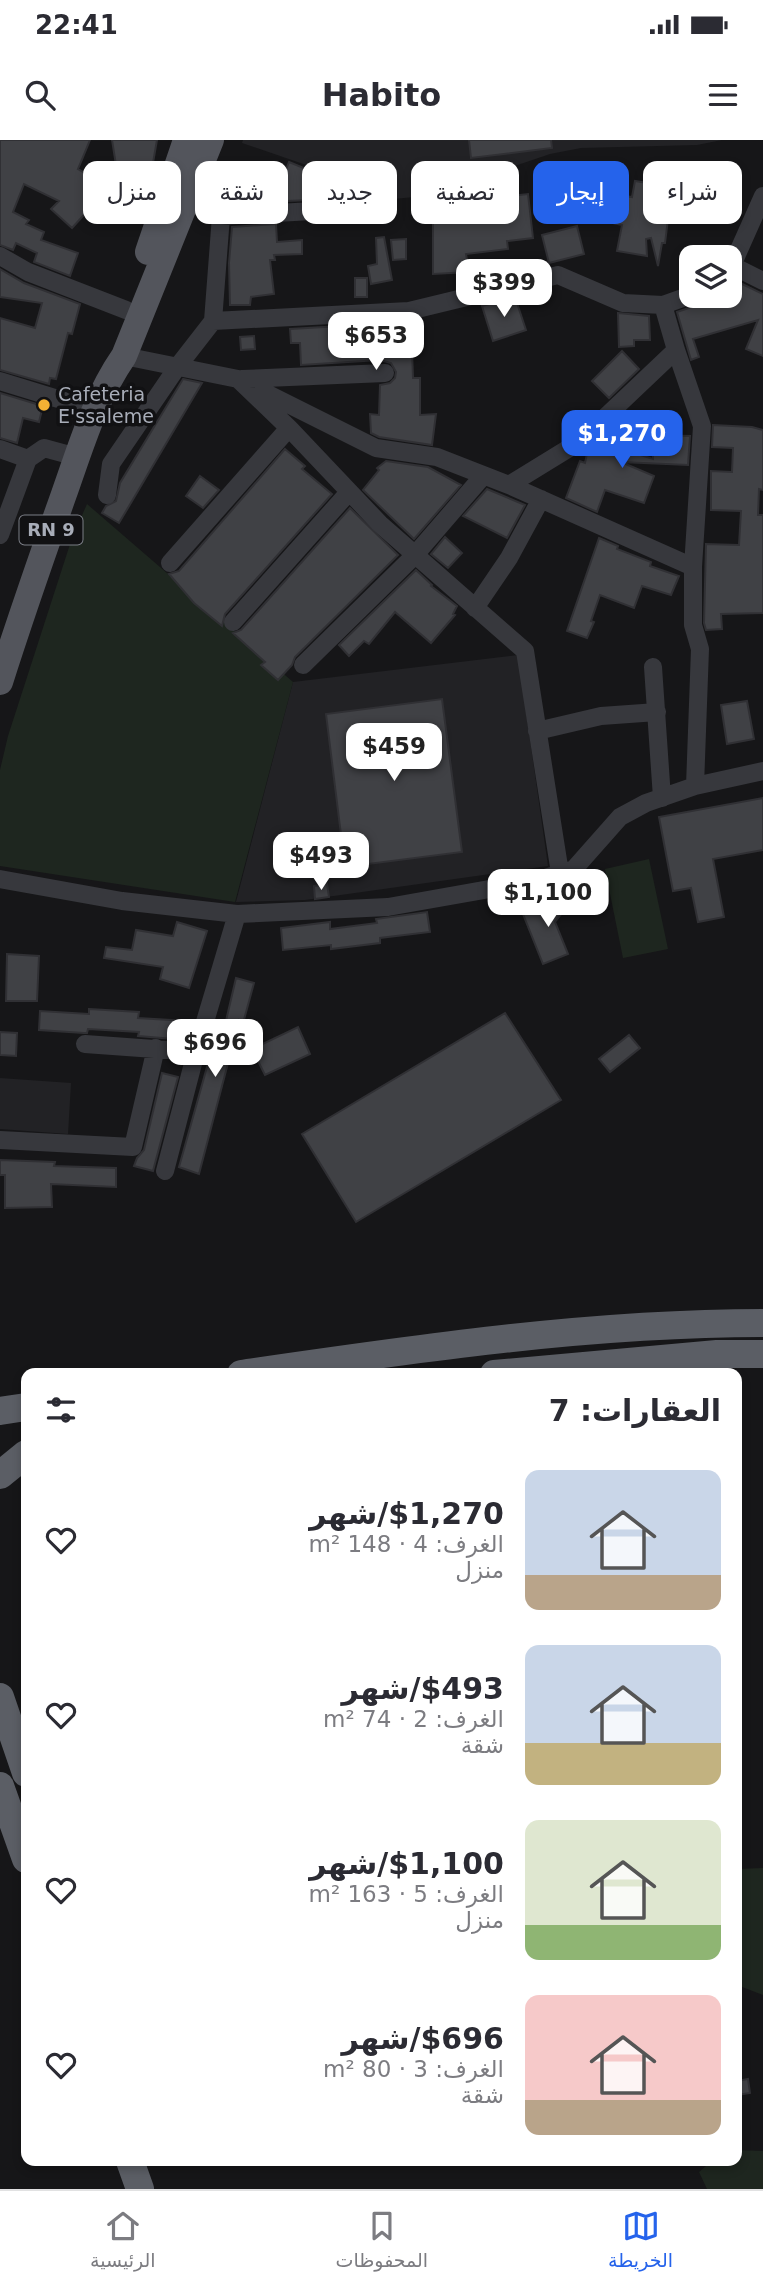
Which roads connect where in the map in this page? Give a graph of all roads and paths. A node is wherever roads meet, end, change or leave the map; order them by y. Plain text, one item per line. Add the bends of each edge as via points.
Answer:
1 (186, 140) edge
2 (211, 140) edge
3 (763, 196) edge
4 (302, 212) edge
5 (742, 245) edge
6 (0, 256) edge
7 (742, 272) edge
8 (763, 281) edge
9 (679, 299) edge
10 (663, 305) junction
11 (126, 310) junction
12 (213, 321) junction
13 (676, 350) junction
14 (124, 356) junction
15 (178, 366) junction
16 (385, 373) dead end
17 (108, 379) junction
18 (238, 380) junction
19 (0, 381) edge
20 (94, 410) junction
21 (289, 428) junction
22 (0, 449) edge
23 (77, 457) junction
24 (28, 459) junction
25 (483, 476) junction
26 (509, 485) junction
27 (349, 492) junction
28 (107, 495) dead end
29 (541, 499) junction
30 (0, 535) edge
31 (414, 556) junction
32 (170, 563) dead end
33 (693, 567) junction
34 (475, 608) junction
35 (233, 622) dead end
36 (303, 665) dead end
37 (653, 667) dead end
38 (0, 682) edge
39 (657, 712) junction
40 (537, 731) junction
41 (763, 771) edge
42 (695, 786) junction
43 (662, 798) junction
44 (560, 873) junction
45 (0, 879) edge
46 (237, 914) junction
47 (85, 1044) dead end
48 (156, 1048) junction
49 (195, 1052) junction
50 (0, 1140) edge
51 (165, 1171) dead end
52 (763, 1323) edge
53 (763, 1353) edge
54 (283, 1368) edge
55 (561, 1368) edge
56 (21, 1408) edge
57 (0, 1411) edge
58 (21, 1458) edge
59 (0, 1475) edge
60 (0, 1697) edge
61 (21, 1758) edge
62 (0, 1786) edge
63 (21, 1845) edge
64 (132, 2166) edge
65 (152, 2166) edge
66 (140, 2189) edge
67 (159, 2189) edge

1 - 11 main road, RN 9
2 - 14 main road, RN 9
3 - 5 street
4 - 12 street via 221,216
6 - 11 street via 28,272
7 - 8 street
9 - 10 street
10 - 12 street via 623,303 558,275 409,311
10 - 13 street
11 - 17 main road, RN 9 via 110,351
12 - 15 street
13 - 26 street via 579,442
13 - 33 street via 702,426
14 - 15 street
14 - 17 main road, RN 9
15 - 18 street
15 - 28 street via 111,464
16 - 18 street
17 - 20 main road, RN 9
18 - 21 street
18 - 25 street via 376,447 437,457
19 - 20 street
20 - 23 main road, RN 9
21 - 27 street
21 - 32 street
22 - 24 street
23 - 24 street via 44,447
23 - 38 main road, RN 9
24 - 30 street
25 - 26 street
25 - 31 street
26 - 29 street
27 - 31 street
27 - 35 street
29 - 33 street
29 - 34 street
31 - 34 street
31 - 36 street
33 - 42 street via 693,625 700,649
34 - 40 street via 525,651
37 - 39 street
39 - 40 street via 601,716
39 - 43 street
40 - 44 street
41 - 42 street
42 - 43 street
43 - 44 street via 620,817 574,869
44 - 46 street via 388,907
45 - 46 street via 122,901
46 - 49 street
47 - 48 street
48 - 49 street
48 - 50 street via 133,1147
49 - 51 street
52 - 54 highway via 699,1323 464,1342
53 - 55 highway
56 - 57 highway
58 - 59 highway
60 - 61 highway
62 - 63 highway
64 - 66 highway
65 - 67 highway

